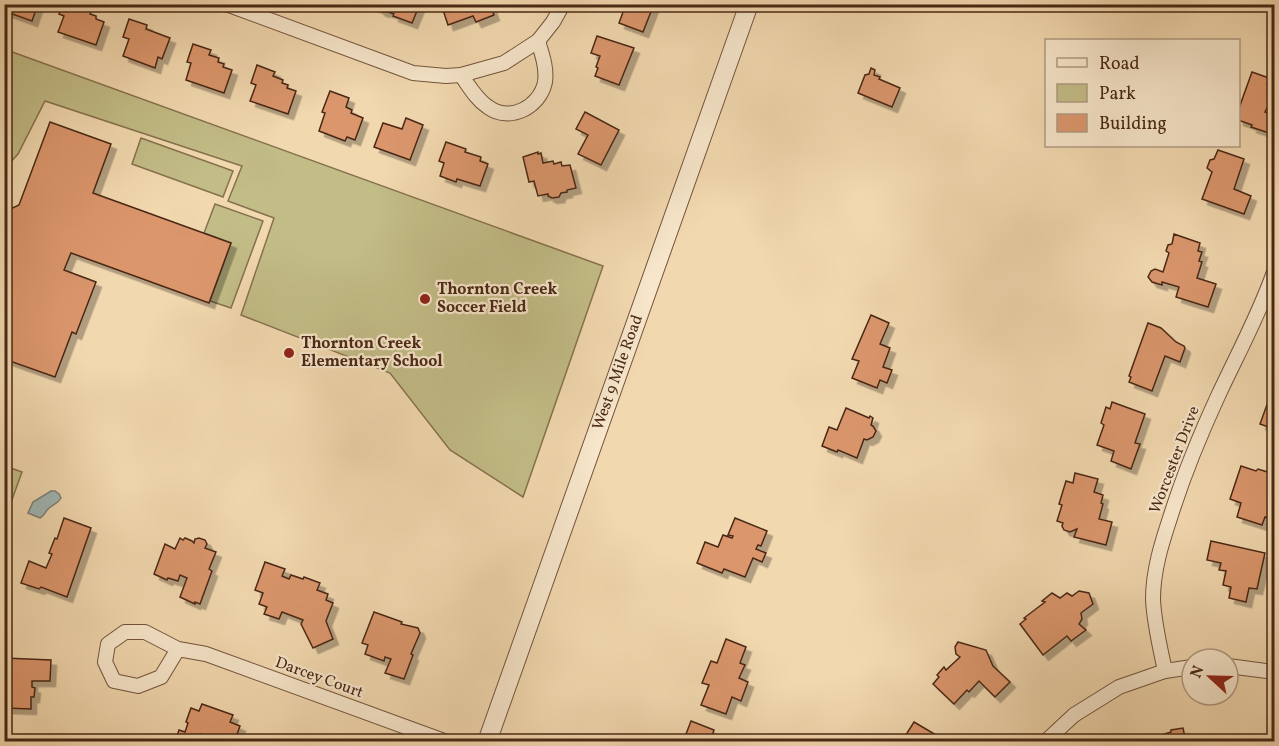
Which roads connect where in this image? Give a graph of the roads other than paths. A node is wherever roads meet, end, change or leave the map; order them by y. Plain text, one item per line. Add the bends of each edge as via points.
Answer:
1 (226, 4) edge
2 (563, 4) edge
3 (749, 4) edge
4 (538, 41) junction
5 (461, 75) junction
6 (1275, 272) edge
7 (178, 649) junction
8 (1240, 668) edge
9 (1180, 669) edge
10 (1165, 671) junction
11 (1275, 672) edge
12 (447, 741) edge
13 (487, 741) edge
14 (1045, 741) edge

1 - 5 street via 413,73
2 - 4 street
3 - 13 street, West 9 Mile Road
4 - 5 street via 504,63
4 - 5 street via 545,82 538,98 518,113 489,108
6 - 10 street, Worcester Drive via 1198,441 1159,552 1153,598
7 - 7 street, Darcey Court via 145,632 125,632 108,644 105,662 114,681 138,686 161,677
7 - 12 street, Darcey Court via 206,654
8 - 11 street
9 - 10 street
10 - 14 street via 1119,687 1074,715

